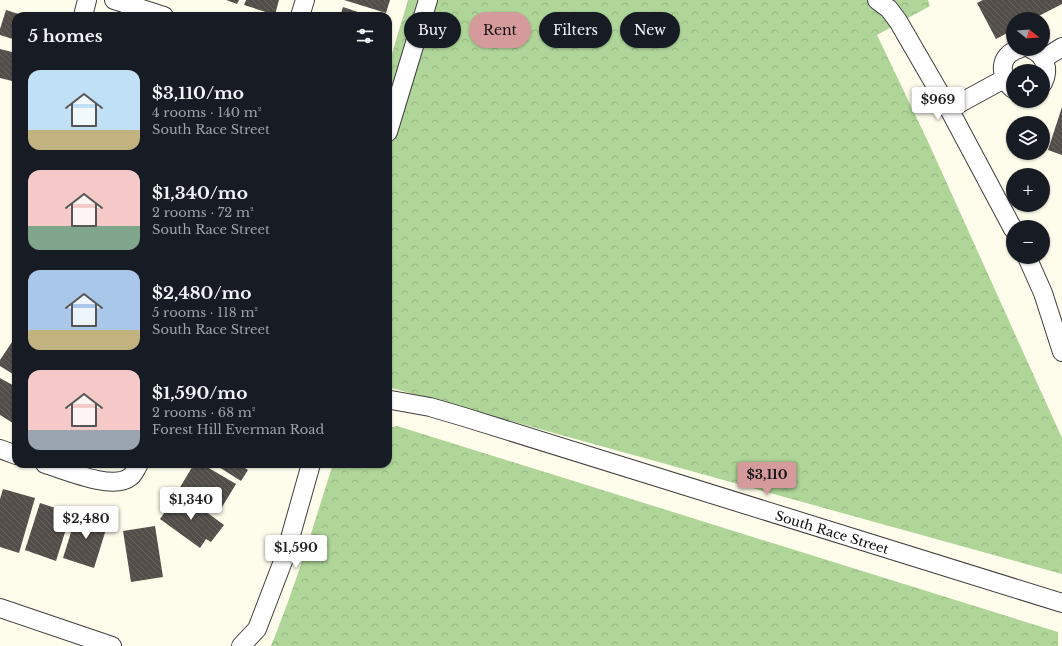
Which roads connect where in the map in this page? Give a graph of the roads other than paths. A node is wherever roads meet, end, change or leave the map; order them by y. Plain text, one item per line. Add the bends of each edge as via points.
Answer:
1 (87, 0) edge
2 (114, 0) edge
3 (305, 0) edge
4 (428, 0) edge
5 (877, 0) edge
6 (84, 12) edge
7 (152, 12) edge
8 (301, 12) edge
9 (1062, 47) edge
10 (1050, 50) edge
11 (1008, 56) edge
12 (1006, 78) edge
13 (1006, 85) edge
14 (949, 109) junction
15 (392, 119) edge
16 (1008, 220) edge
17 (1030, 264) edge
18 (1062, 352) edge
19 (392, 400) edge
20 (0, 450) edge
21 (12, 454) edge
22 (58, 468) edge
23 (310, 468) edge
24 (135, 471) edge
25 (1062, 603) edge
26 (0, 608) edge
27 (246, 644) edge
28 (112, 646) edge

1 - 6 street
2 - 7 street
3 - 8 street
4 - 15 street
5 - 14 street via 889,9 898,21
9 - 10 street
11 - 12 street via 1003,65
13 - 14 street
14 - 16 street
17 - 18 street via 1043,293
19 - 25 street, South Race Street via 430,407 464,417
20 - 21 street
22 - 24 street via 95,480 115,483
23 - 27 street via 285,556 257,629
26 - 28 street

